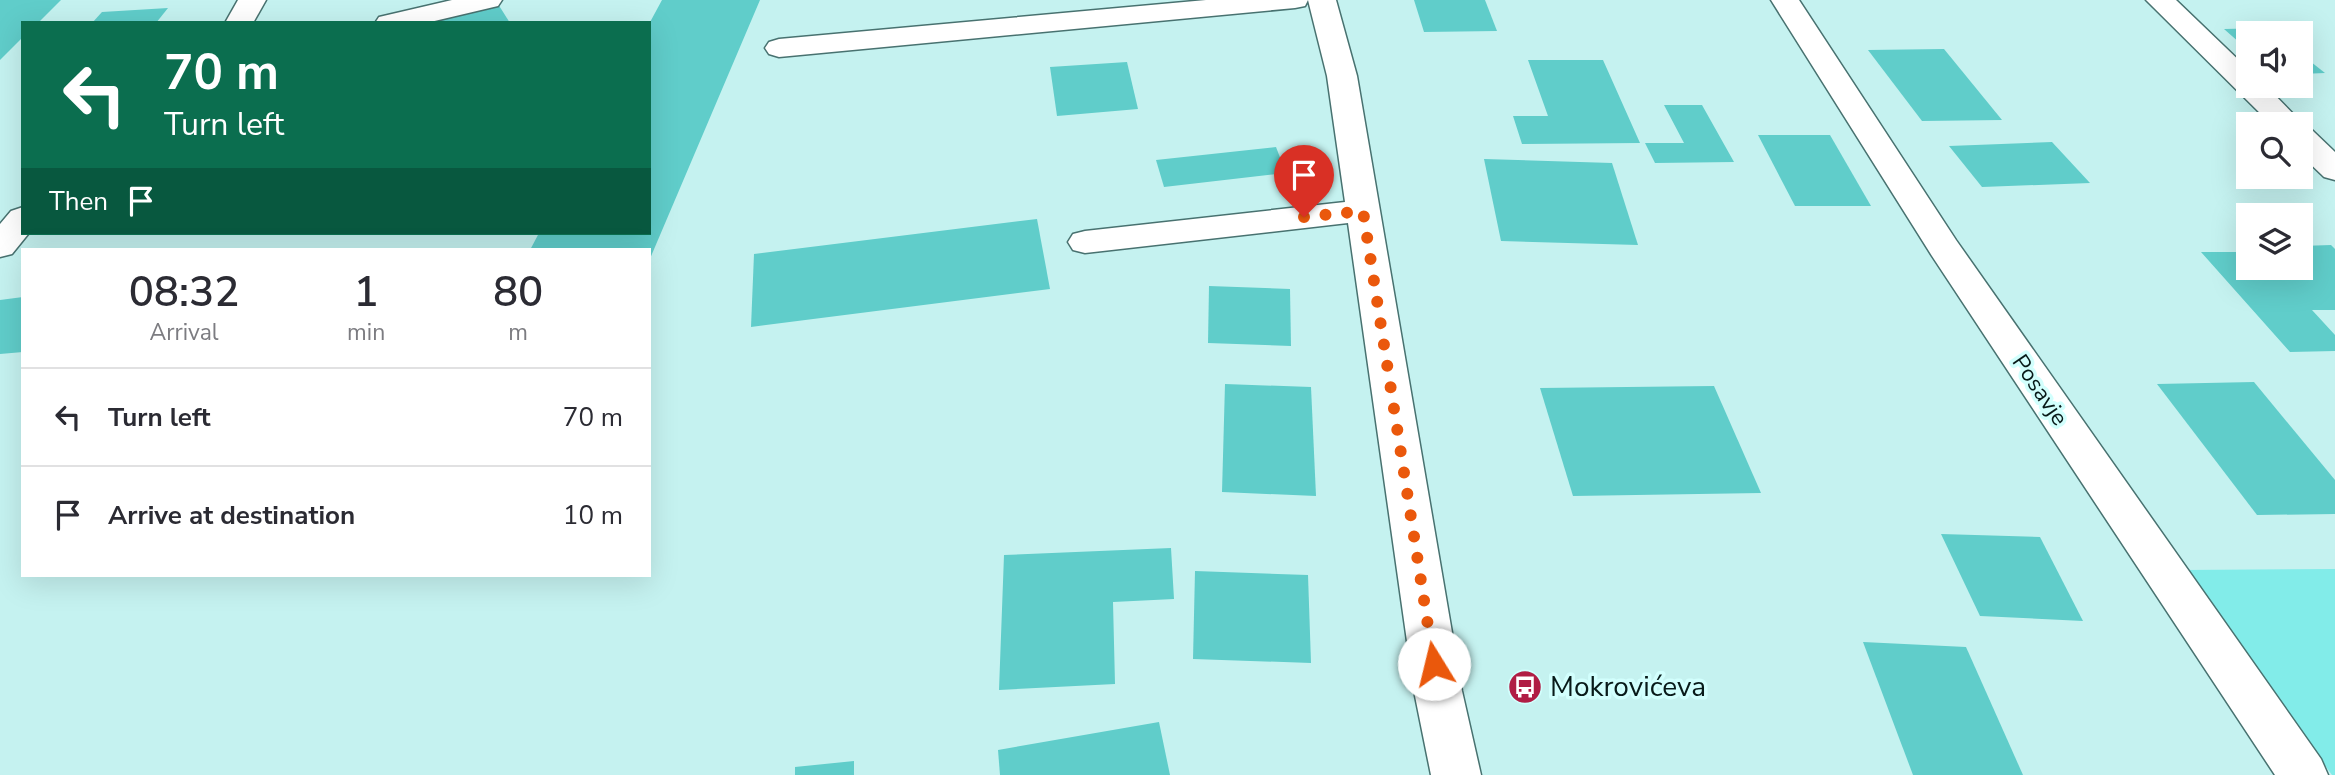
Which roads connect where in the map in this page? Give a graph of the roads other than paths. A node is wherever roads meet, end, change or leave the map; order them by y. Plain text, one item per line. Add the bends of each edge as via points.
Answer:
1 (253, 0) edge
2 (488, 0) edge
3 (1295, 0) edge
4 (1322, 0) edge
5 (1785, 0) edge
6 (2160, 0) edge
7 (240, 21) edge
8 (398, 21) edge
9 (779, 48) dead end
10 (2276, 112) edge
11 (2313, 149) edge
12 (2335, 170) edge
13 (1363, 211) junction
14 (21, 220) edge
15 (1084, 242) dead end
16 (0, 246) edge
17 (1456, 775) edge
18 (2303, 775) edge

1 - 7 street
2 - 8 street
3 - 9 street
4 - 13 street via 1342,76
5 - 18 street, Posavje via 1944,248
6 - 10 street
11 - 12 street
13 - 15 street
13 - 17 street via 1436,677
14 - 16 street

